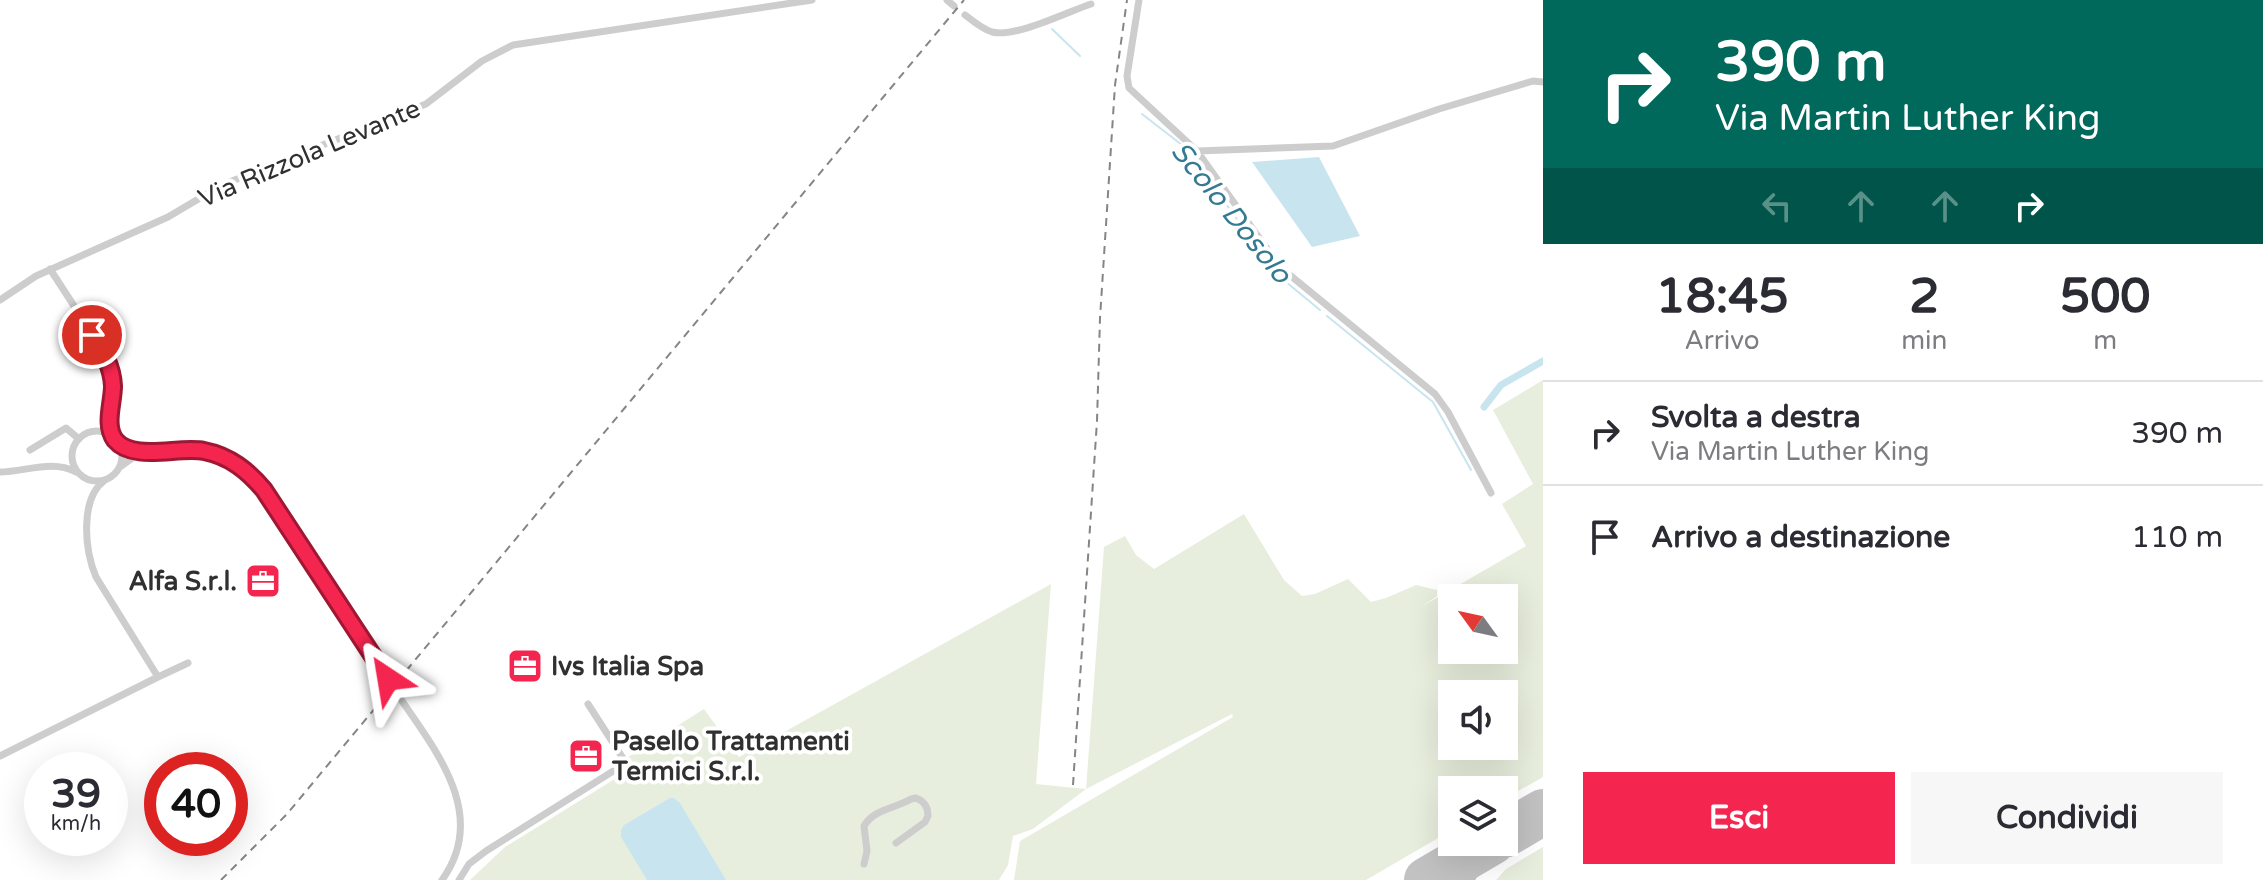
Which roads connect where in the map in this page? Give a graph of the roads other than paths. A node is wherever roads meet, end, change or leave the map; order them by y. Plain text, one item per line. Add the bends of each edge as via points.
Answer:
1 (812, 0) edge
2 (947, 0) edge
3 (1139, 0) edge
4 (1091, 4) dead end
5 (954, 6) dead end
6 (965, 15) dead end
7 (1543, 82) edge
8 (1197, 151) junction
9 (50, 269) junction
10 (0, 300) edge
11 (110, 415) junction
12 (95, 431) junction
13 (79, 439) junction
14 (116, 440) junction
15 (73, 448) junction
16 (30, 450) dead end
17 (141, 452) junction
18 (51, 466) junction
19 (118, 470) junction
20 (0, 472) edge
21 (81, 475) junction
22 (105, 480) junction
23 (1491, 493) dead end
24 (91, 498) junction
25 (188, 663) dead end
26 (158, 677) junction
27 (388, 679) tunnel mouth
28 (400, 698) tunnel mouth
29 (588, 704) dead end
30 (0, 756) edge
31 (896, 843) dead end
32 (864, 864) dead end
33 (442, 880) edge
34 (459, 880) edge

1 - 9 street, Via Rizzola Levante via 513,45 482,61 426,104 222,185 168,217
2 - 5 street
3 - 8 street via 1129,88
4 - 6 street via 1004,33
7 - 8 street via 1452,105 1333,146
8 - 23 street via 1280,267 1441,401
9 - 10 street, Via Rizzola Levante
9 - 11 street via 109,363
11 - 12 street
11 - 14 street
12 - 13 street
12 - 14 street
13 - 15 street
13 - 16 street via 66,428
14 - 17 street
14 - 19 street via 122,453
15 - 18 street
15 - 21 street via 72,459
17 - 19 street
17 - 27 street via 205,451 251,475
18 - 20 street
18 - 21 street
19 - 22 street
21 - 22 street
21 - 24 street
22 - 24 street
24 - 26 street via 89,562
25 - 26 street
26 - 30 street
28 - 33 street via 444,765 457,798 459,841
29 - 34 street via 626,763 486,851
31 - 32 street via 925,822 928,816 920,800 869,818 864,826

